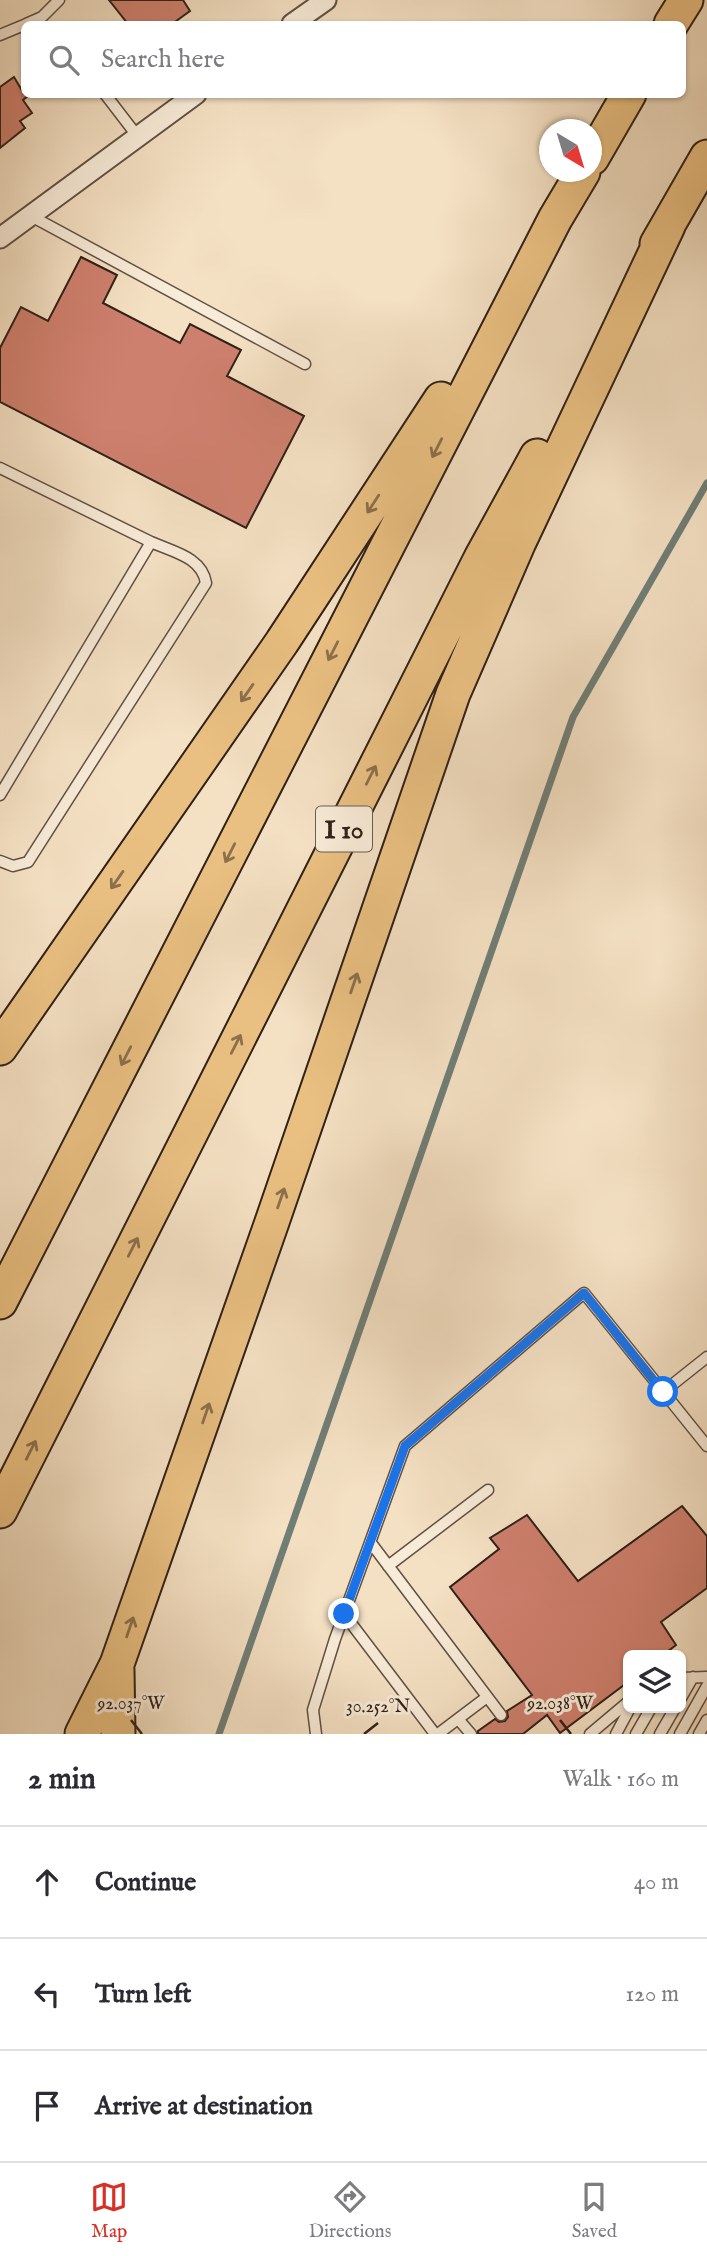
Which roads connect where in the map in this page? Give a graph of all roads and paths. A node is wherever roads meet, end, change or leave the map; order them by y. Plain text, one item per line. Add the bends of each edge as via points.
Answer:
1 (59, 0) edge
2 (326, 0) edge
3 (686, 0) edge
4 (45, 21) edge
5 (296, 21) edge
6 (673, 21) edge
7 (21, 27) edge
8 (0, 35) edge
9 (108, 98) edge
10 (191, 98) edge
11 (627, 98) edge
12 (138, 137) junction
13 (602, 141) edge
14 (707, 157) edge
15 (577, 182) edge
16 (30, 215) junction
17 (555, 219) junction
18 (668, 226) junction
19 (0, 238) edge
20 (305, 364) dead end
21 (0, 468) edge
22 (151, 542) junction
23 (0, 795) edge
24 (0, 861) edge
25 (0, 1048) edge
26 (0, 1301) edge
27 (707, 1357) edge
28 (663, 1392) junction
29 (707, 1446) edge
30 (488, 1490) dead end
31 (0, 1511) edge
32 (370, 1543) junction
33 (388, 1566) junction
34 (344, 1614) junction
35 (117, 1664) junction
36 (693, 1677) junction
37 (707, 1677) edge
38 (686, 1678) edge
39 (707, 1686) edge
40 (686, 1689) edge
41 (487, 1697) junction
42 (623, 1706) edge
43 (628, 1713) edge
44 (648, 1713) edge
45 (672, 1713) edge
46 (500, 1714) dead end
47 (458, 1719) junction
48 (707, 1720) edge
49 (82, 1734) edge
50 (118, 1734) edge
51 (316, 1734) edge
52 (437, 1734) edge
53 (471, 1734) edge
54 (590, 1734) edge
55 (616, 1734) edge
56 (636, 1734) edge
57 (660, 1734) edge
58 (680, 1734) edge
59 (699, 1734) edge

1 - 4 lane
2 - 5 street
3 - 6 highway
7 - 8 lane
9 - 12 lane
10 - 12 street
11 - 13 highway
12 - 16 street
14 - 18 highway, I 10
15 - 17 highway
16 - 19 street
16 - 20 lane
17 -> 25 highway via 282,642
17 -> 26 highway
31 -> 18 highway, I 10 via 481,558 602,335
35 -> 18 highway via 453,694
21 - 22 lane
22 - 23 lane
22 - 24 lane via 197,562 206,583 28,862 13,866
27 - 28 lane
28 - 29 lane
28 - 32 lane via 584,1293 405,1446
30 - 33 lane
32 - 33 lane
32 - 34 lane
33 - 41 lane
34 - 51 lane via 313,1710
34 - 52 lane
35 - 49 highway
35 - 50 highway
36 - 37 lane
36 - 38 lane
36 - 40 lane
39 - 58 lane
41 - 46 lane
41 - 47 lane
42 - 54 lane
43 - 55 lane
44 - 56 lane
45 - 57 lane
47 - 52 lane
47 - 53 lane
48 - 59 lane

